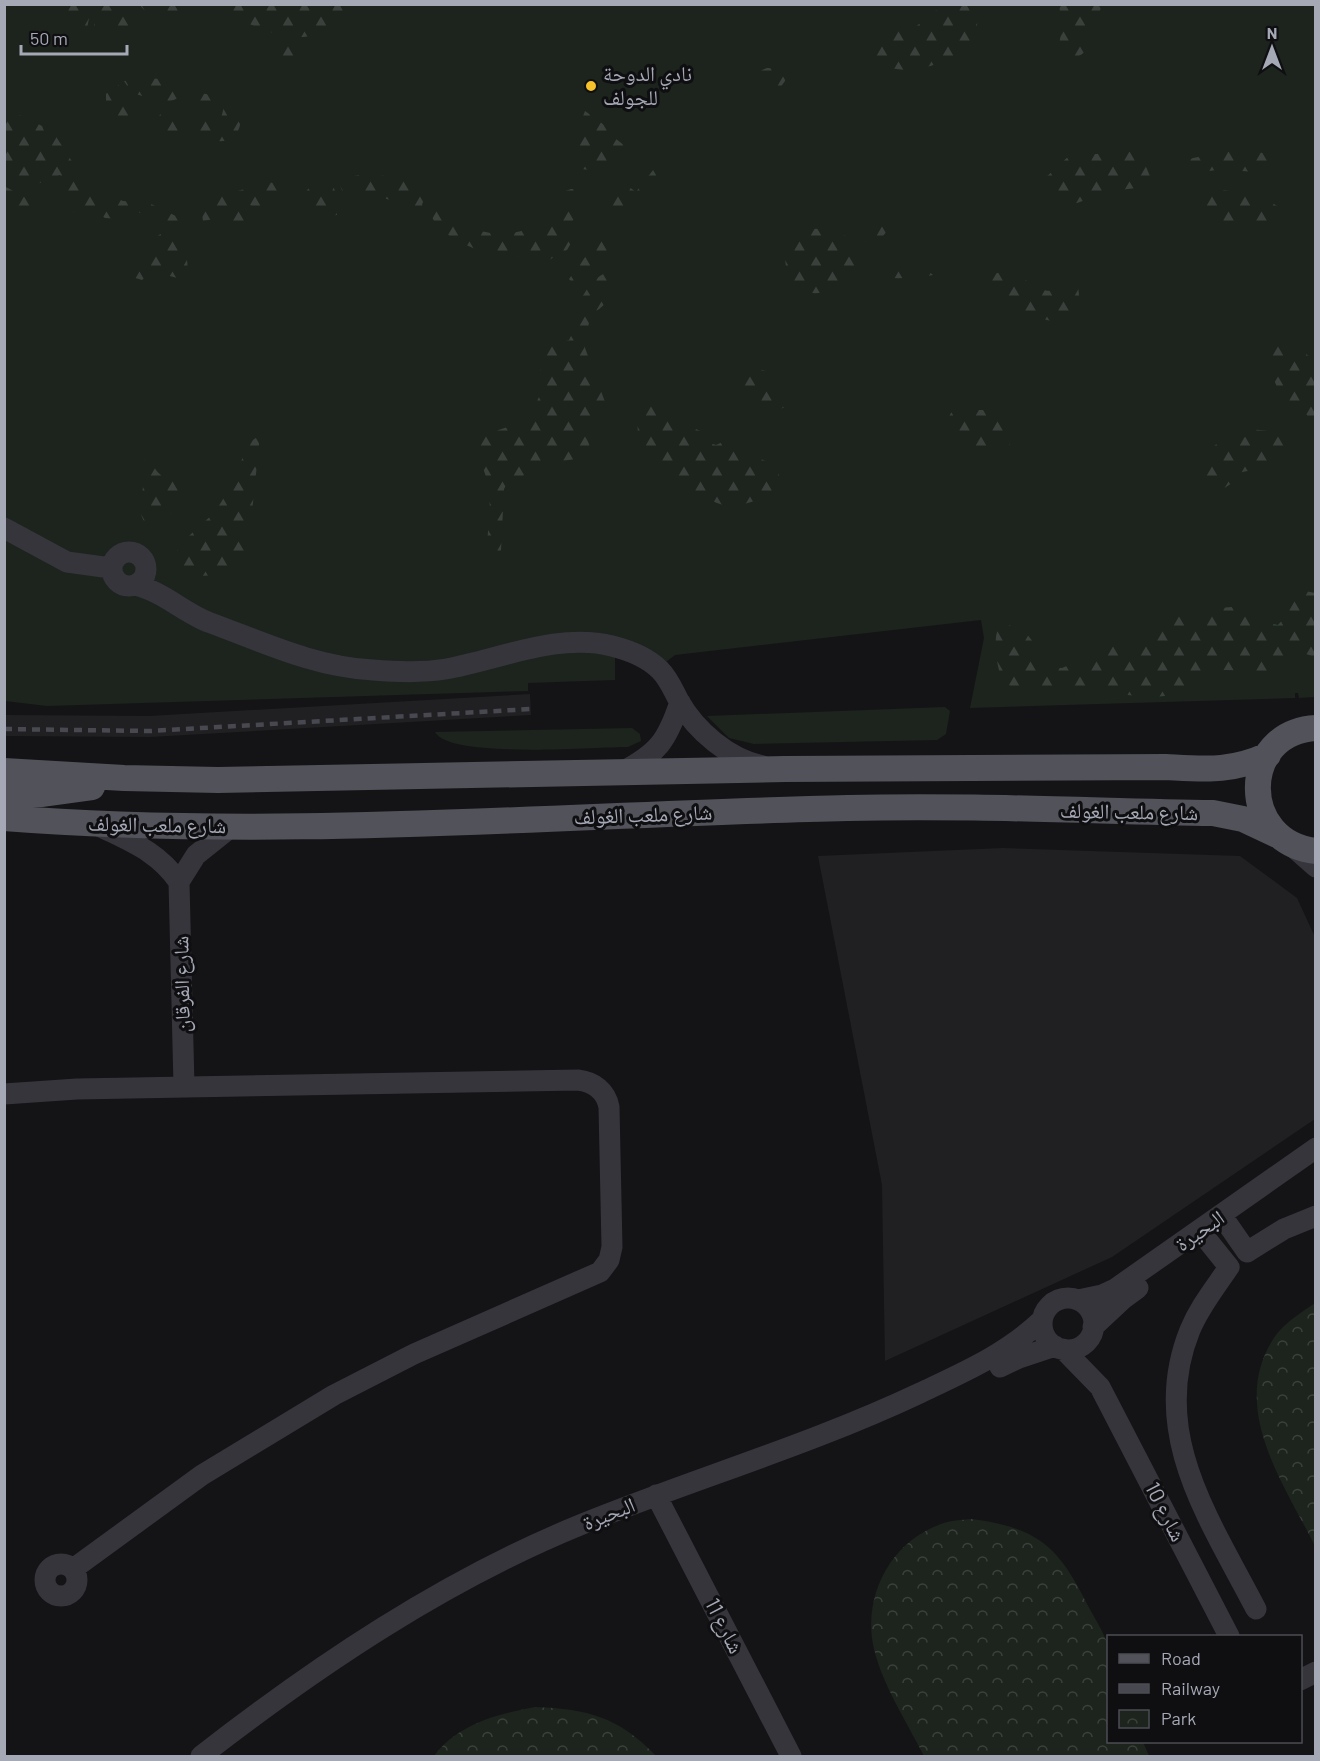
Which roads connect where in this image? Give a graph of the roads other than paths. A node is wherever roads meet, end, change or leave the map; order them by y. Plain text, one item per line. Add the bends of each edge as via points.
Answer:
1 (4, 528) edge
2 (111, 568) junction
3 (141, 577) junction
4 (680, 702) junction
5 (1316, 728) edge
6 (1268, 755) junction
7 (785, 769) junction
8 (4, 771) edge
9 (620, 773) junction
10 (124, 778) junction
11 (4, 794) edge
12 (4, 818) edge
13 (97, 825) junction
14 (231, 827) junction
15 (1283, 839) junction
16 (1316, 850) edge
17 (1316, 867) edge
18 (179, 882) junction
19 (184, 1086) junction
20 (4, 1094) edge
21 (1316, 1148) edge
22 (1316, 1163) edge
23 (1316, 1216) edge
24 (1226, 1221) junction
25 (1204, 1236) junction
26 (1247, 1252) junction
27 (1229, 1267) junction
28 (1078, 1300) junction
29 (1042, 1320) junction
30 (1092, 1331) junction
31 (1059, 1348) junction
32 (1100, 1388) junction
33 (659, 1501) junction
34 (73, 1569) dead end
35 (1256, 1610) dead end
36 (1228, 1635) edge
37 (1316, 1672) edge
38 (1302, 1679) edge
39 (287, 1699) junction
40 (201, 1756) edge
41 (220, 1756) edge
42 (791, 1756) edge

1 - 2 street via 67,562
2 - 3 street via 119,583
2 - 3 street via 118,555 128,551 142,557
3 - 4 street via 147,588 207,621 315,662 372,670 443,669 546,647 591,642 627,651 658,668
4 - 7 street via 708,737 731,753 750,763
4 - 9 street via 661,746 648,759
5 - 6 main road via 1291,734
6 - 7 main road, شارع ملعب الغولف via 1224,770
6 - 15 main road via 1258,775 1257,797 1264,818
7 - 9 main road, شارع ملعب الغولف
8 - 10 main road, شارع ملعب الغولف
9 - 10 main road, شارع ملعب الغولف
10 - 11 main road via 69,791
12 - 13 main road, شارع ملعب الغولف
13 - 14 main road, شارع ملعب الغولف
13 - 18 street via 154,854
14 - 15 main road, شارع ملعب الغولف via 852,807 1213,813 1243,819
14 - 18 street via 196,855
15 - 16 main road, شارع ملعب الغولف
15 - 17 street
18 - 19 street, شارع الفرقان
19 - 20 street
19 - 34 street via 584,1080 605,1096 609,1107 611,1254 606,1266 592,1278 414,1354 324,1400 202,1475
21 - 24 street, البحيرة
22 - 24 street, البحيرة
23 - 26 street via 1284,1229
24 - 25 street, البحيرة
24 - 26 street
25 - 27 street
25 - 28 street, البحيرة via 1115,1289
25 - 30 street, البحيرة via 1123,1299
26 - 27 street
27 - 35 street via 1190,1332 1174,1404 1188,1476
28 - 29 street via 1057,1300 1047,1308
28 - 30 street via 1090,1311
29 - 31 street via 1045,1335
29 - 33 street, البحيرة via 1015,1345 989,1360 876,1414
30 - 31 street via 1078,1347
30 - 32 street, شارع 10
31 - 32 street, شارع 10
31 - 33 street, البحيرة via 1011,1361 872,1428
32 - 36 street, شارع 10
33 - 39 street, البحيرة via 543,1548 393,1622
33 - 42 street, شارع 11
37 - 38 street
39 - 40 street, البحيرة
39 - 41 street, البحيرة

